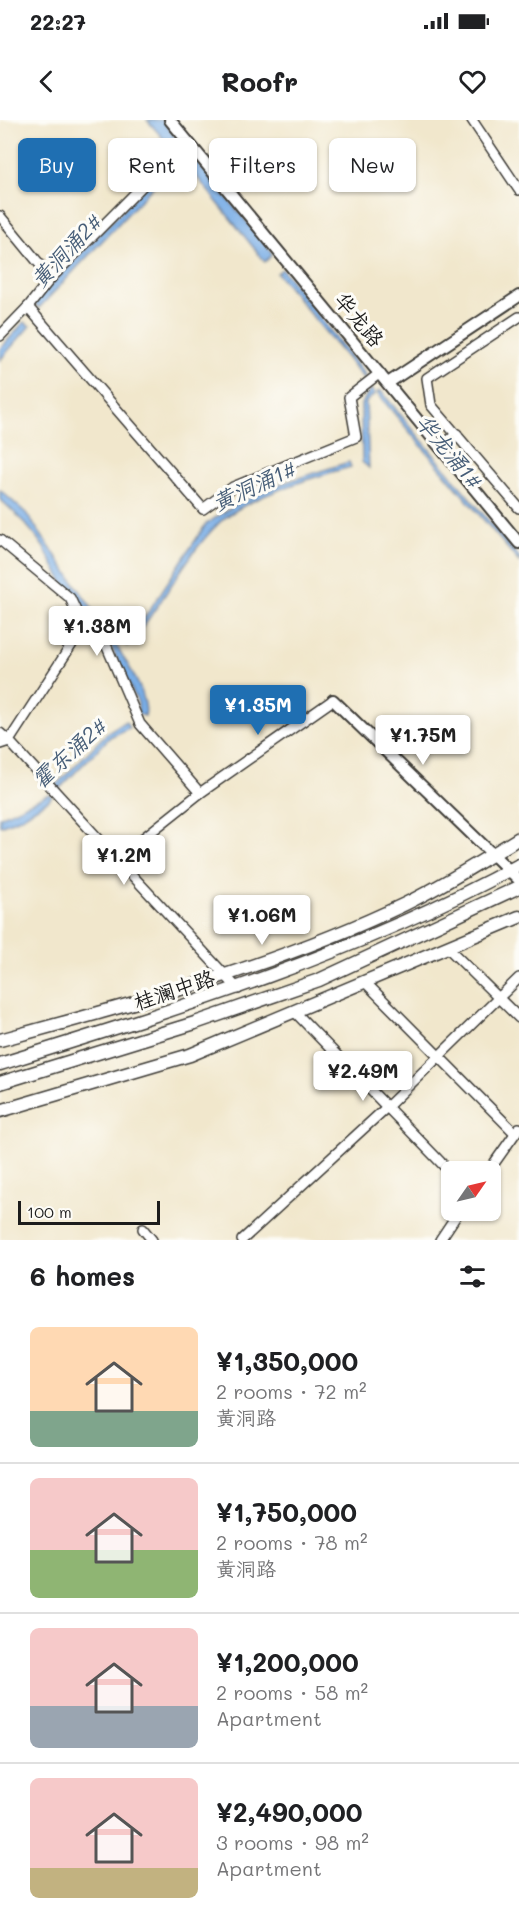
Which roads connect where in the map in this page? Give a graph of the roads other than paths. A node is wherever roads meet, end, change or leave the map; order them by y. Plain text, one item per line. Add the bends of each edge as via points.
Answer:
1 (170, 120) edge
2 (472, 120) edge
3 (185, 138) edge
4 (197, 153) edge
5 (519, 190) edge
6 (136, 192) edge
7 (0, 216) edge
8 (51, 278) junction
9 (519, 296) edge
10 (27, 307) junction
11 (519, 317) edge
12 (0, 336) edge
13 (380, 373) junction
14 (388, 383) junction
15 (457, 434) junction
16 (440, 447) junction
17 (519, 508) edge
18 (0, 540) edge
19 (519, 543) edge
20 (89, 639) junction
21 (333, 700) joint
22 (0, 733) edge
23 (4, 743) edge
24 (200, 793) junction
25 (519, 838) edge
26 (493, 854) junction
27 (117, 859) junction
28 (514, 868) edge
29 (519, 880) edge
30 (519, 887) edge
31 (519, 916) edge
32 (447, 947) junction
33 (224, 975) junction
34 (329, 975) junction
35 (519, 978) edge
36 (364, 981) junction
37 (238, 988) junction
38 (499, 998) junction
39 (294, 1011) junction
40 (519, 1018) edge
41 (0, 1040) edge
42 (439, 1056) junction
43 (0, 1064) edge
44 (0, 1083) edge
45 (387, 1107) junction
46 (0, 1111) edge
47 (517, 1130) edge
48 (496, 1161) edge
49 (441, 1163) edge
50 (453, 1221) edge
51 (142, 1230) dead end
52 (152, 1240) edge
53 (242, 1240) edge
54 (440, 1240) edge

1 - 3 street, 华龙路
2 - 5 street
4 - 13 street, 华龙路
6 - 8 street
7 - 8 street
8 - 10 street
9 - 14 street
10 - 12 street
10 - 13 street via 203,509 233,487 356,437 349,397
11 - 15 street via 428,378 431,405
13 - 14 street, 华龙路
14 - 16 street, 华龙路
15 - 16 street
15 - 17 street
16 - 19 street, 华龙路
18 - 20 street via 70,598
20 - 23 street via 76,638
20 - 24 street via 104,640 140,724
21 - 24 street
21 - 26 street
22 - 23 street
23 - 27 street
24 - 27 street
25 - 26 main road
26 - 28 street
26 - 33 main road via 405,904
27 - 33 street
28 - 29 street
28 - 37 main road, 桂澜中路 via 316,961
30 - 34 main road, 桂澜中路
31 - 32 main road
32 - 36 main road
32 - 38 street
33 - 37 street
33 - 41 main road via 160,997
34 - 39 main road
34 - 44 main road, 桂澜中路 via 195,1023
35 - 38 street
36 - 39 main road
36 - 42 street
37 - 43 main road, 桂澜中路
38 - 40 street
38 - 42 street
39 - 45 street
39 - 46 main road via 190,1055
42 - 45 street
42 - 47 street
45 - 49 street
45 - 53 street
47 - 48 street
50 - 54 street
51 - 52 street

